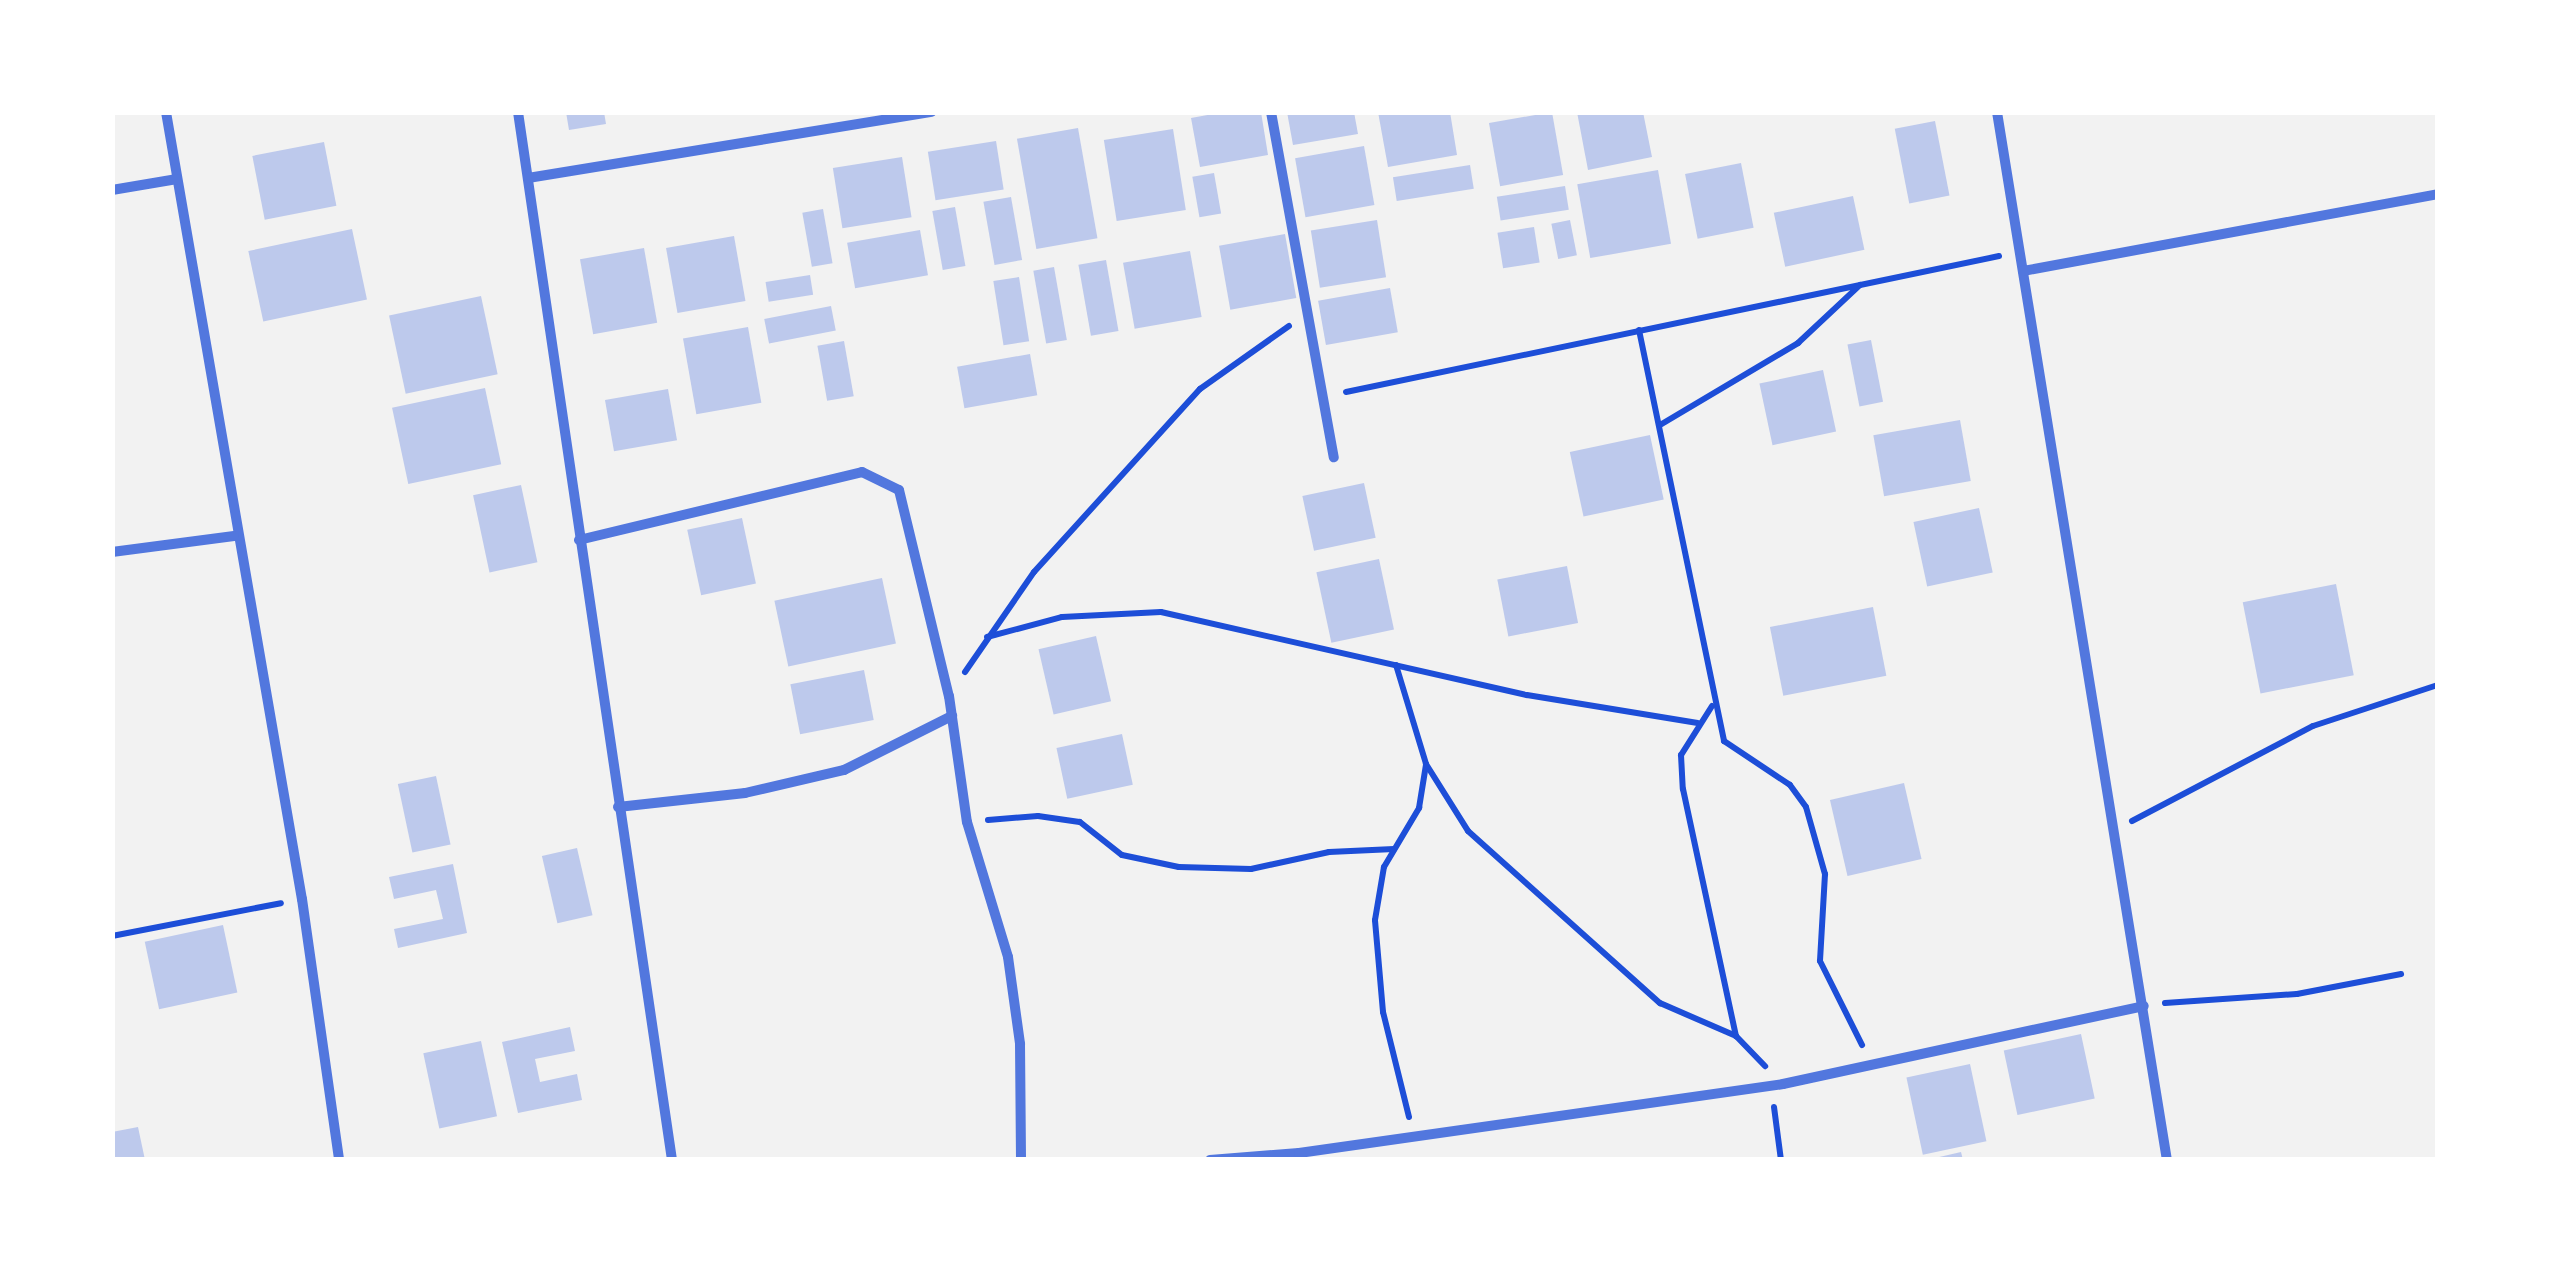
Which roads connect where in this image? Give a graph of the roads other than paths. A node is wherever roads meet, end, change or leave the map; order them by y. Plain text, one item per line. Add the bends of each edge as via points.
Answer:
1 (166, 112) edge
2 (518, 112) edge
3 (932, 112) edge
4 (1271, 112) edge
5 (1996, 112) edge
6 (177, 178) junction
7 (528, 178) junction
8 (112, 190) edge
9 (2438, 194) edge
10 (2023, 270) junction
11 (1334, 457) dead end
12 (234, 536) junction
13 (579, 540) junction
14 (112, 552) edge
15 (952, 716) junction
16 (618, 807) junction
17 (2144, 1006) junction
18 (339, 1160) edge
19 (672, 1160) edge
20 (1021, 1160) edge
21 (1210, 1160) edge
22 (2167, 1160) edge

1 - 6 street
2 - 7 street
3 - 7 street
4 - 11 street
5 - 10 street
6 - 8 street
6 - 12 street
7 - 13 street
9 - 10 street
10 - 17 street
12 - 14 street
12 - 18 street via 302,899
13 - 15 street via 862,472 883,479 899,490 908,510
13 - 16 street
15 - 16 street via 844,770 745,794
15 - 20 street via 967,822 1008,957 1020,1044
16 - 19 street
17 - 21 street via 1777,1085
17 - 22 street

